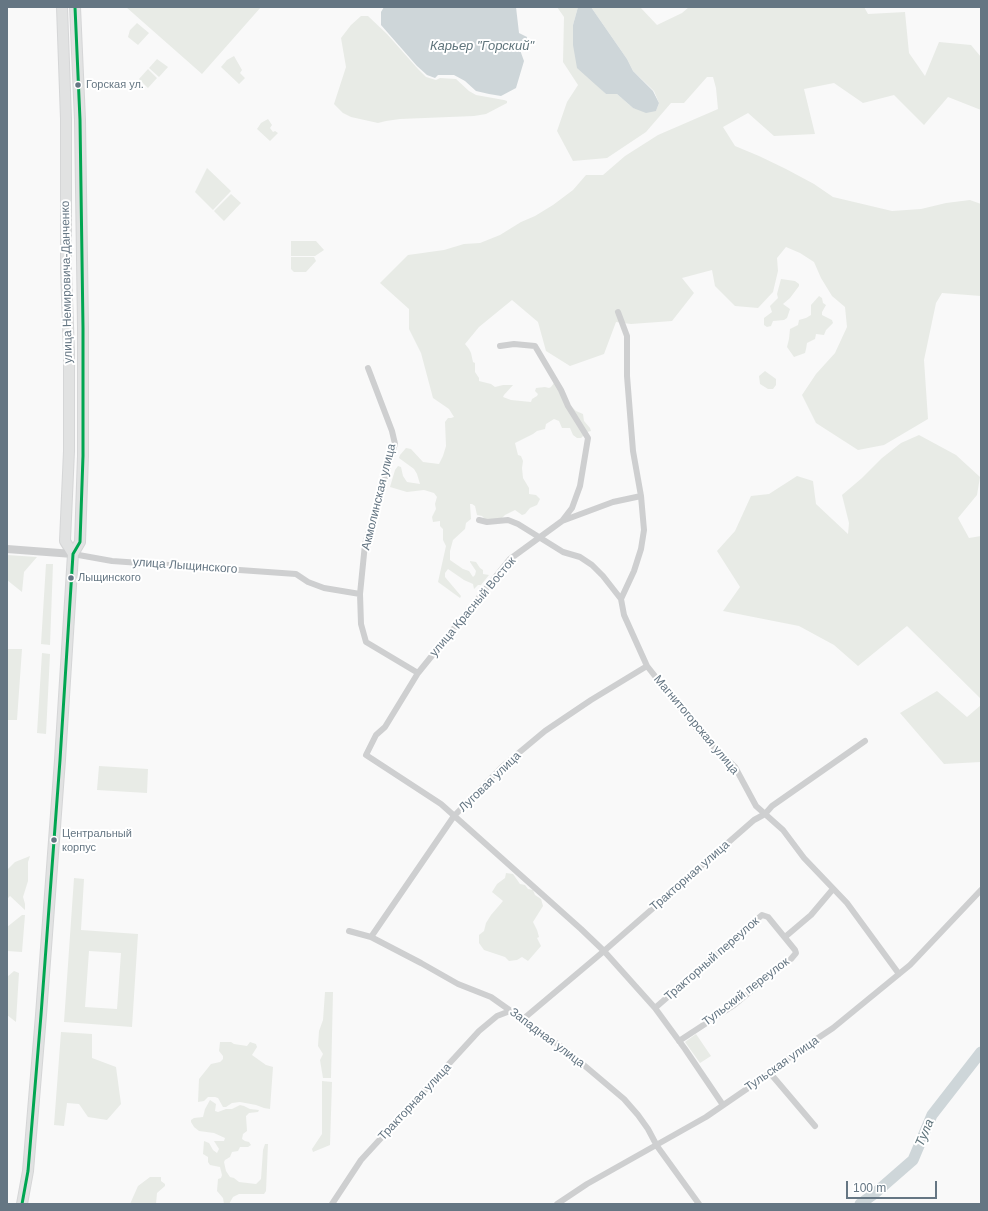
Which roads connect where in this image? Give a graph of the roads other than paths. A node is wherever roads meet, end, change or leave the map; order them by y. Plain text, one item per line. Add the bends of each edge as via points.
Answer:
1 (62, 7) edge
2 (76, 7) edge
3 (618, 312) dead end
4 (500, 346) dead end
5 (368, 368) dead end
6 (641, 496) junction
7 (479, 520) dead end
8 (562, 521) junction
9 (539, 538) junction
10 (7, 549) edge
11 (73, 554) junction
12 (360, 594) junction
13 (621, 599) junction
14 (647, 666) junction
15 (418, 673) junction
16 (865, 741) dead end
17 (765, 814) junction
18 (454, 816) junction
19 (834, 889) junction
20 (981, 890) edge
21 (349, 931) dead end
22 (371, 937) junction
23 (785, 937) junction
24 (604, 951) junction
25 (899, 974) junction
26 (655, 1008) junction
27 (510, 1011) junction
28 (522, 1020) junction
29 (679, 1041) junction
30 (770, 1073) junction
31 (723, 1105) junction
32 (815, 1126) dead end
33 (657, 1146) junction
34 (22, 1204) edge
35 (332, 1204) edge
36 (557, 1204) edge
37 (698, 1204) edge

1 - 11 main road, улица Немировича-Данченко via 69,347 69,451 65,541
2 - 11 main road, улица Немировича-Данченко via 83,456 80,542
3 - 6 street via 627,336 627,376 633,451
4 - 8 street via 535,346 588,438 580,486 572,508
5 - 12 street, Акмолинская улица via 395,444 365,544
6 - 8 street, улица Красный Восток via 613,502
6 - 13 street via 644,530 641,549
7 - 9 street via 508,520
8 - 9 street, улица Красный Восток
9 - 13 street via 592,565
9 - 15 street, улица Красный Восток via 510,559
10 - 11 street, улица Лыщинского
11 - 12 street, улица Лыщинского via 112,561 296,574 324,588
11 - 34 main road, улица Немировича-Данченко via 41,1015 28,1171
12 - 15 street, Акмолинская улица via 361,624 366,642
13 - 14 street, Магнитогорская улица via 624,615
14 - 17 street, Магнитогорская улица via 704,738 735,767 756,806
14 - 18 street, Луговая улица via 545,731 503,766
15 - 18 street, улица Красный Восток via 366,754 441,804
16 - 17 street, Тракторная улица via 772,806
17 - 19 street, Магнитогорская улица via 783,830 804,858
17 - 24 street, Тракторная улица via 754,820
18 - 22 street, Луговая улица
18 - 24 street
19 - 23 street via 811,915
19 - 25 street, Магнитогорская улица
20 - 25 street, Тульская улица
21 - 22 street, Западная улица
22 - 27 street, Западная улица via 458,984 491,997
23 - 26 street, Тракторный переулок via 768,917 762,915
23 - 29 street, Тульский переулок via 796,950 791,959 734,1005
24 - 26 street
24 - 28 street, Тракторная улица
25 - 30 street, Тульская улица via 833,1028
26 - 29 street
27 - 28 street, Западная улица
27 - 35 street, Тракторная улица via 497,1016 480,1031 361,1160
28 - 33 street, Западная улица via 566,1050 624,1099 638,1114
29 - 31 street
30 - 31 street, Тульская улица
30 - 32 street
31 - 33 street, Тульская улица
33 - 36 street, Тульская улица via 587,1184
33 - 37 street, Западная улица

